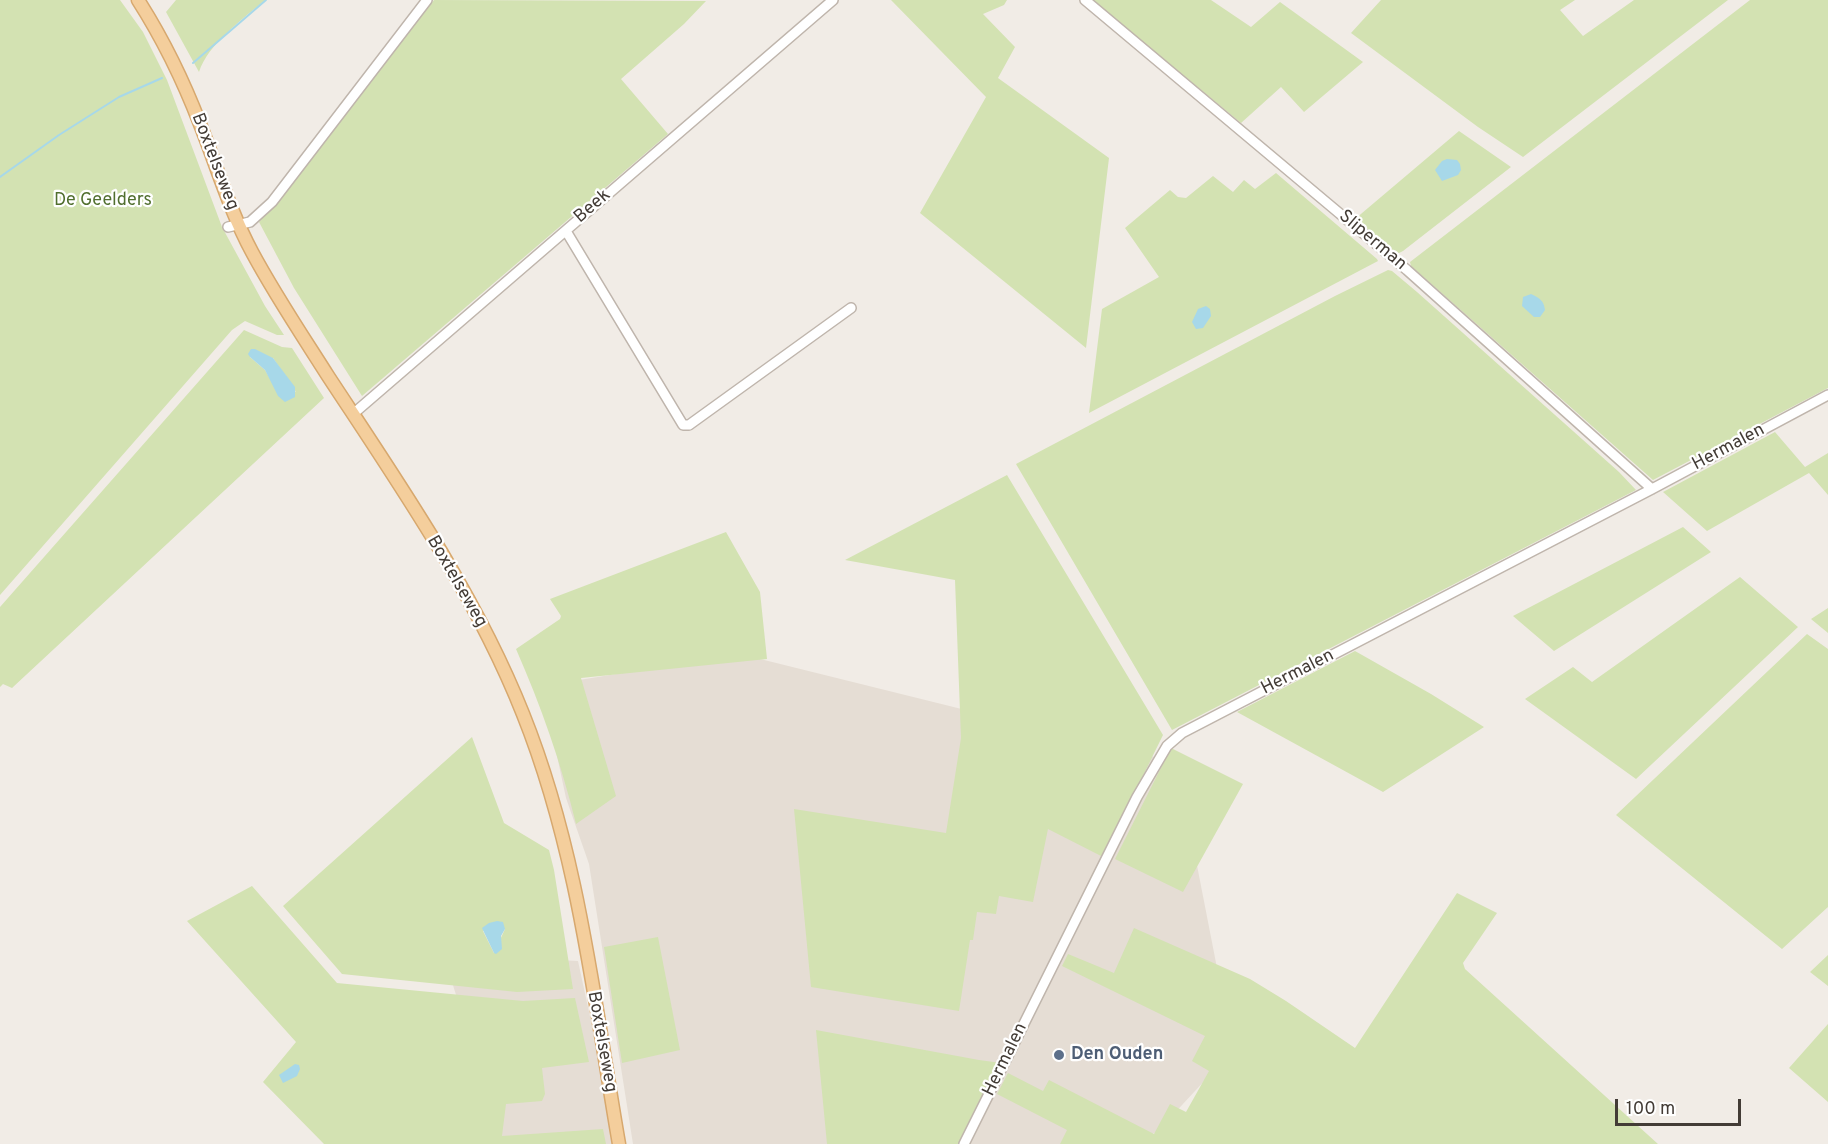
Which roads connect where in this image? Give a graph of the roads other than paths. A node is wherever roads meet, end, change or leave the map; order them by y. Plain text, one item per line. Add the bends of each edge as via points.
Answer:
1 (138, 0) edge
2 (427, 0) edge
3 (833, 0) edge
4 (1084, 0) edge
5 (233, 226) junction
6 (566, 231) junction
7 (851, 308) dead end
8 (1828, 395) edge
9 (353, 414) junction
10 (1652, 489) junction
11 (619, 1144) edge
12 (964, 1144) edge

1 - 5 main road, Boxtelseweg via 176,65
2 - 5 street via 272,202 250,222
3 - 6 street, Beek
4 - 10 street, Sliperman via 1400,264
5 - 9 main road, Boxtelseweg
6 - 7 street via 683,425 689,425
6 - 9 street, Beek
8 - 10 street, Hermalen
9 - 11 main road, Boxtelseweg via 469,601 499,660 541,763 578,904
10 - 12 street, Hermalen via 1182,733 1167,746 1137,797

